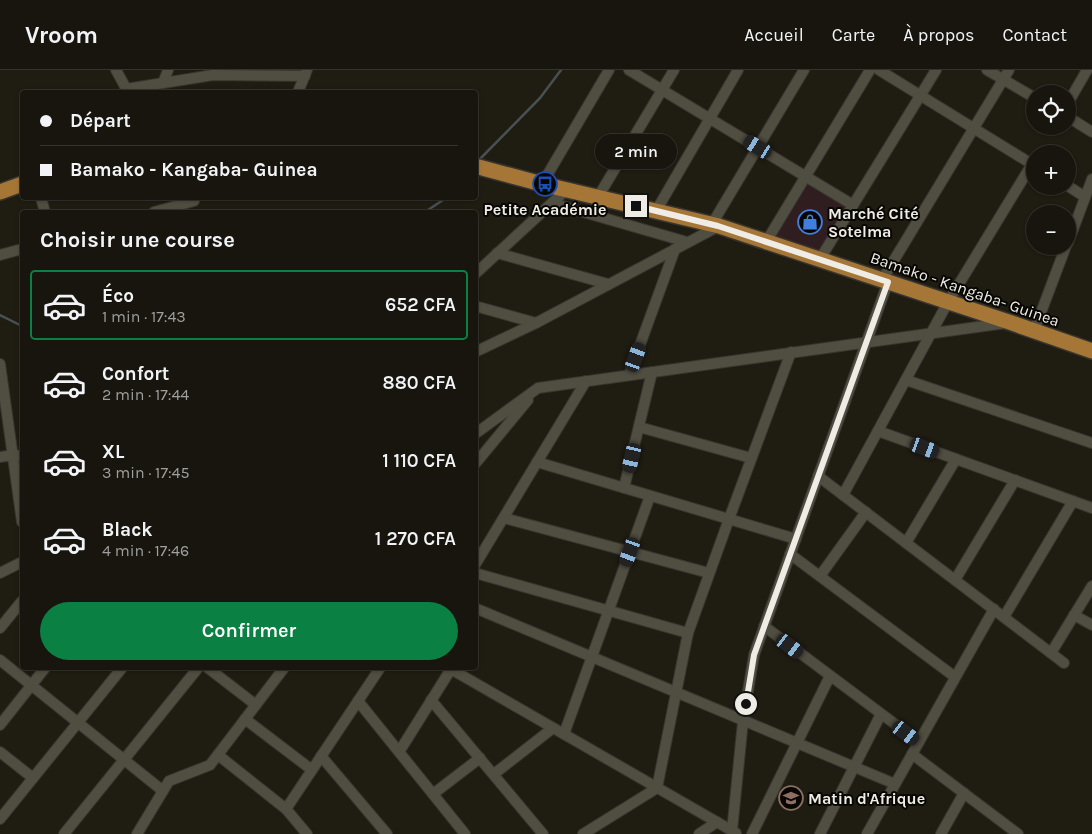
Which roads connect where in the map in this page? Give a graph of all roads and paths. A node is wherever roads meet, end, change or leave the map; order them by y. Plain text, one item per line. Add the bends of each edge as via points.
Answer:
1 (116, 70) edge
2 (168, 70) edge
3 (609, 70) edge
4 (629, 70) edge
5 (674, 70) edge
6 (738, 70) edge
7 (804, 70) edge
8 (870, 70) edge
9 (879, 70) edge
10 (936, 70) edge
11 (987, 70) edge
12 (1087, 70) edge
13 (215, 73) edge
14 (306, 73) edge
15 (1006, 75) edge
16 (163, 83) junction
17 (1076, 89) edge
18 (126, 90) edge
19 (132, 90) edge
20 (299, 90) edge
21 (662, 90) junction
22 (1026, 91) edge
23 (920, 96) junction
24 (710, 118) junction
25 (1076, 122) edge
26 (974, 128) junction
27 (1092, 132) edge
28 (758, 147) junction
29 (1026, 160) edge
30 (478, 166) edge
31 (806, 176) junction
32 (1026, 178) edge
33 (1092, 179) edge
34 (542, 184) junction
35 (20, 185) edge
36 (566, 190) junction
37 (1076, 191) edge
38 (0, 192) edge
39 (598, 197) junction
40 (1085, 197) junction
41 (194, 202) dead end
42 (552, 203) junction
43 (854, 205) junction
44 (162, 210) edge
45 (656, 211) junction
46 (1076, 221) edge
47 (715, 225) junction
48 (687, 242) junction
49 (766, 242) junction
50 (675, 248) junction
51 (20, 250) edge
52 (497, 253) junction
53 (0, 255) edge
54 (1063, 255) edge
55 (820, 259) junction
56 (478, 271) edge
57 (885, 281) junction
58 (608, 284) junction
59 (948, 302) junction
60 (478, 307) edge
61 (1009, 322) junction
62 (536, 323) junction
63 (1034, 330) junction
64 (932, 333) junction
65 (867, 342) junction
66 (478, 351) edge
67 (1092, 351) edge
68 (791, 352) junction
69 (0, 364) edge
70 (652, 372) junction
71 (629, 375) junction
72 (906, 380) junction
73 (586, 381) junction
74 (538, 388) junction
75 (639, 427) junction
76 (878, 431) junction
77 (478, 432) edge
78 (1092, 443) edge
79 (18, 456) edge
80 (0, 457) edge
81 (751, 458) junction
82 (956, 459) junction
83 (478, 460) edge
84 (537, 462) junction
85 (818, 476) junction
86 (1015, 480) junction
87 (624, 488) junction
88 (20, 489) edge
89 (842, 495) junction
90 (650, 496) junction
91 (1073, 501) junction
92 (1092, 508) edge
93 (866, 512) junction
94 (504, 518) junction
95 (729, 519) junction
96 (796, 539) junction
97 (906, 543) junction
98 (630, 552) junction
99 (790, 554) junction
100 (478, 560) edge
101 (20, 563) edge
102 (0, 573) edge
103 (709, 573) junction
104 (478, 574) edge
105 (820, 576) junction
106 (955, 580) junction
107 (1092, 586) edge
108 (20, 603) edge
109 (478, 609) edge
110 (994, 609) junction
111 (609, 611) junction
112 (1074, 615) junction
113 (1004, 617) junction
114 (1092, 625) edge
115 (764, 626) junction
116 (0, 628) edge
117 (688, 633) junction
118 (1051, 653) junction
119 (592, 657) junction
120 (0, 660) edge
121 (1064, 663) dead end
122 (44, 670) edge
123 (120, 670) edge
124 (196, 670) edge
125 (211, 670) edge
126 (282, 670) edge
127 (379, 670) edge
128 (449, 670) edge
129 (453, 670) edge
130 (830, 676) junction
131 (955, 677) junction
132 (32, 685) junction
133 (676, 692) junction
134 (432, 700) junction
135 (358, 701) junction
136 (256, 705) junction
137 (880, 714) junction
138 (245, 719) junction
139 (743, 720) junction
140 (78, 722) junction
141 (0, 725) edge
142 (553, 728) junction
143 (564, 734) junction
144 (918, 742) junction
145 (797, 743) junction
146 (0, 752) edge
147 (399, 752) junction
148 (912, 754) junction
149 (218, 755) junction
150 (321, 756) junction
151 (480, 758) junction
152 (124, 759) junction
153 (854, 767) junction
154 (312, 770) junction
155 (494, 774) junction
156 (33, 778) junction
157 (895, 784) junction
158 (657, 788) junction
159 (163, 791) junction
160 (433, 794) junction
161 (964, 794) junction
162 (286, 809) junction
163 (0, 819) edge
164 (717, 822) junction
165 (734, 832) edge
166 (1016, 833) edge
167 (64, 834) edge
168 (137, 834) edge
169 (307, 834) edge
170 (387, 834) edge
171 (465, 834) edge
172 (543, 834) edge
173 (583, 834) edge
174 (699, 834) edge
175 (752, 834) edge
176 (820, 834) edge
177 (867, 834) edge
178 (941, 834) edge

1 - 18 street
2 - 16 street
3 - 34 street
4 - 21 street
5 - 21 street
6 - 24 street
7 - 28 street
8 - 31 street
9 - 23 street
10 - 23 street
11 - 15 street
12 - 17 street
13 - 14 street
13 - 16 street
14 - 20 street
15 - 22 street
15 - 26 street
16 - 19 street
21 - 24 street
21 - 39 street
23 - 26 street
23 - 43 street
24 - 28 street
24 - 45 street
25 - 27 street
26 - 29 street
26 - 57 street
28 - 31 street
28 - 47 street
30 - 34 main road, Bamako - Kangaba- Guinea
31 - 43 street
31 - 49 street
32 - 59 street
33 - 40 street
34 - 36 main road, Bamako - Kangaba- Guinea
35 - 38 main road
36 - 39 main road, Bamako - Kangaba- Guinea
36 - 42 street
37 - 40 street
39 - 45 main road, Bamako - Kangaba- Guinea
40 - 46 street
41 - 44 street
42 - 48 street
42 - 52 street
43 - 55 street
45 - 47 main road, Bamako - Kangaba- Guinea
47 - 48 street
47 - 49 main road, Bamako - Kangaba- Guinea
48 - 50 street
49 - 55 main road, Bamako - Kangaba- Guinea
50 - 58 street
50 - 71 street
51 - 53 street
52 - 56 street
52 - 58 street
54 - 63 street
55 - 57 main road, Bamako - Kangaba- Guinea
57 - 59 main road, Bamako - Kangaba- Guinea
57 - 65 street
58 - 62 street
59 - 61 main road, Bamako - Kangaba- Guinea
59 - 64 street
60 - 62 street
61 - 63 main road, Bamako - Kangaba- Guinea
61 - 64 street
62 - 66 street
63 - 67 main road, Bamako - Kangaba- Guinea
64 - 65 street
64 - 72 street
65 - 68 street
65 - 85 street
68 - 70 street
68 - 81 street
69 - 79 street
70 - 71 street
70 - 75 street
71 - 73 street
72 - 76 street
72 - 78 street
73 - 74 street
73 - 84 street
74 - 77 street
74 - 83 street
75 - 81 street
75 - 87 street
76 - 82 street
76 - 89 street
79 - 80 street
79 - 88 street
81 - 95 street
82 - 86 street
82 - 97 street
84 - 87 street
84 - 94 street
85 - 89 street
85 - 96 street
86 - 91 street
86 - 106 street
87 - 90 street
89 - 93 street
90 - 95 street
90 - 98 street
91 - 92 street
91 - 113 street
93 - 97 street
93 - 105 street
94 - 98 street
94 - 100 street
95 - 96 street
95 - 103 street
96 - 99 street
97 - 106 street
98 - 103 street
98 - 111 street
99 - 105 street
99 - 115 street
101 - 102 street
103 - 117 street
104 - 111 street
105 - 131 street
106 - 110 street
107 - 112 street
108 - 116 street
109 - 119 street
110 - 113 street
110 - 131 street
111 - 117 street
111 - 119 street
112 - 114 street
112 - 118 street
113 - 118 street
115 - 130 street
115 - 139 street via 754,655
117 - 133 street
118 - 121 street
119 - 133 street
119 - 143 street
120 - 132 street
122 - 132 street
123 - 140 street
124 - 152 street
125 - 136 street
126 - 136 street
127 - 135 street
128 - 134 street
129 - 142 street
130 - 137 street
130 - 145 street
131 - 144 street
132 - 140 street
132 - 141 street
133 - 139 street
133 - 158 street
134 - 147 street
134 - 151 street
135 - 147 street
135 - 150 street
136 - 138 street
137 - 144 street
137 - 153 street
138 - 149 street
138 - 154 street
139 - 145 street
139 - 165 street
140 - 152 street
140 - 156 street
142 - 143 street
142 - 155 street
143 - 158 street
144 - 148 street
145 - 153 street
145 - 175 street
146 - 156 street
147 - 160 street
148 - 157 street
148 - 161 street
149 - 159 street via 210,765 169,781
149 - 162 street
150 - 154 street
150 - 170 street
151 - 155 street
151 - 160 street
152 - 159 street
152 - 167 street
153 - 157 street
153 - 176 street
154 - 162 street
155 - 172 street
156 - 163 street
157 - 177 street
158 - 164 street
158 - 173 street
159 - 168 street
160 - 171 street
161 - 166 street
161 - 178 street
162 - 169 street
164 - 165 street
164 - 174 street

